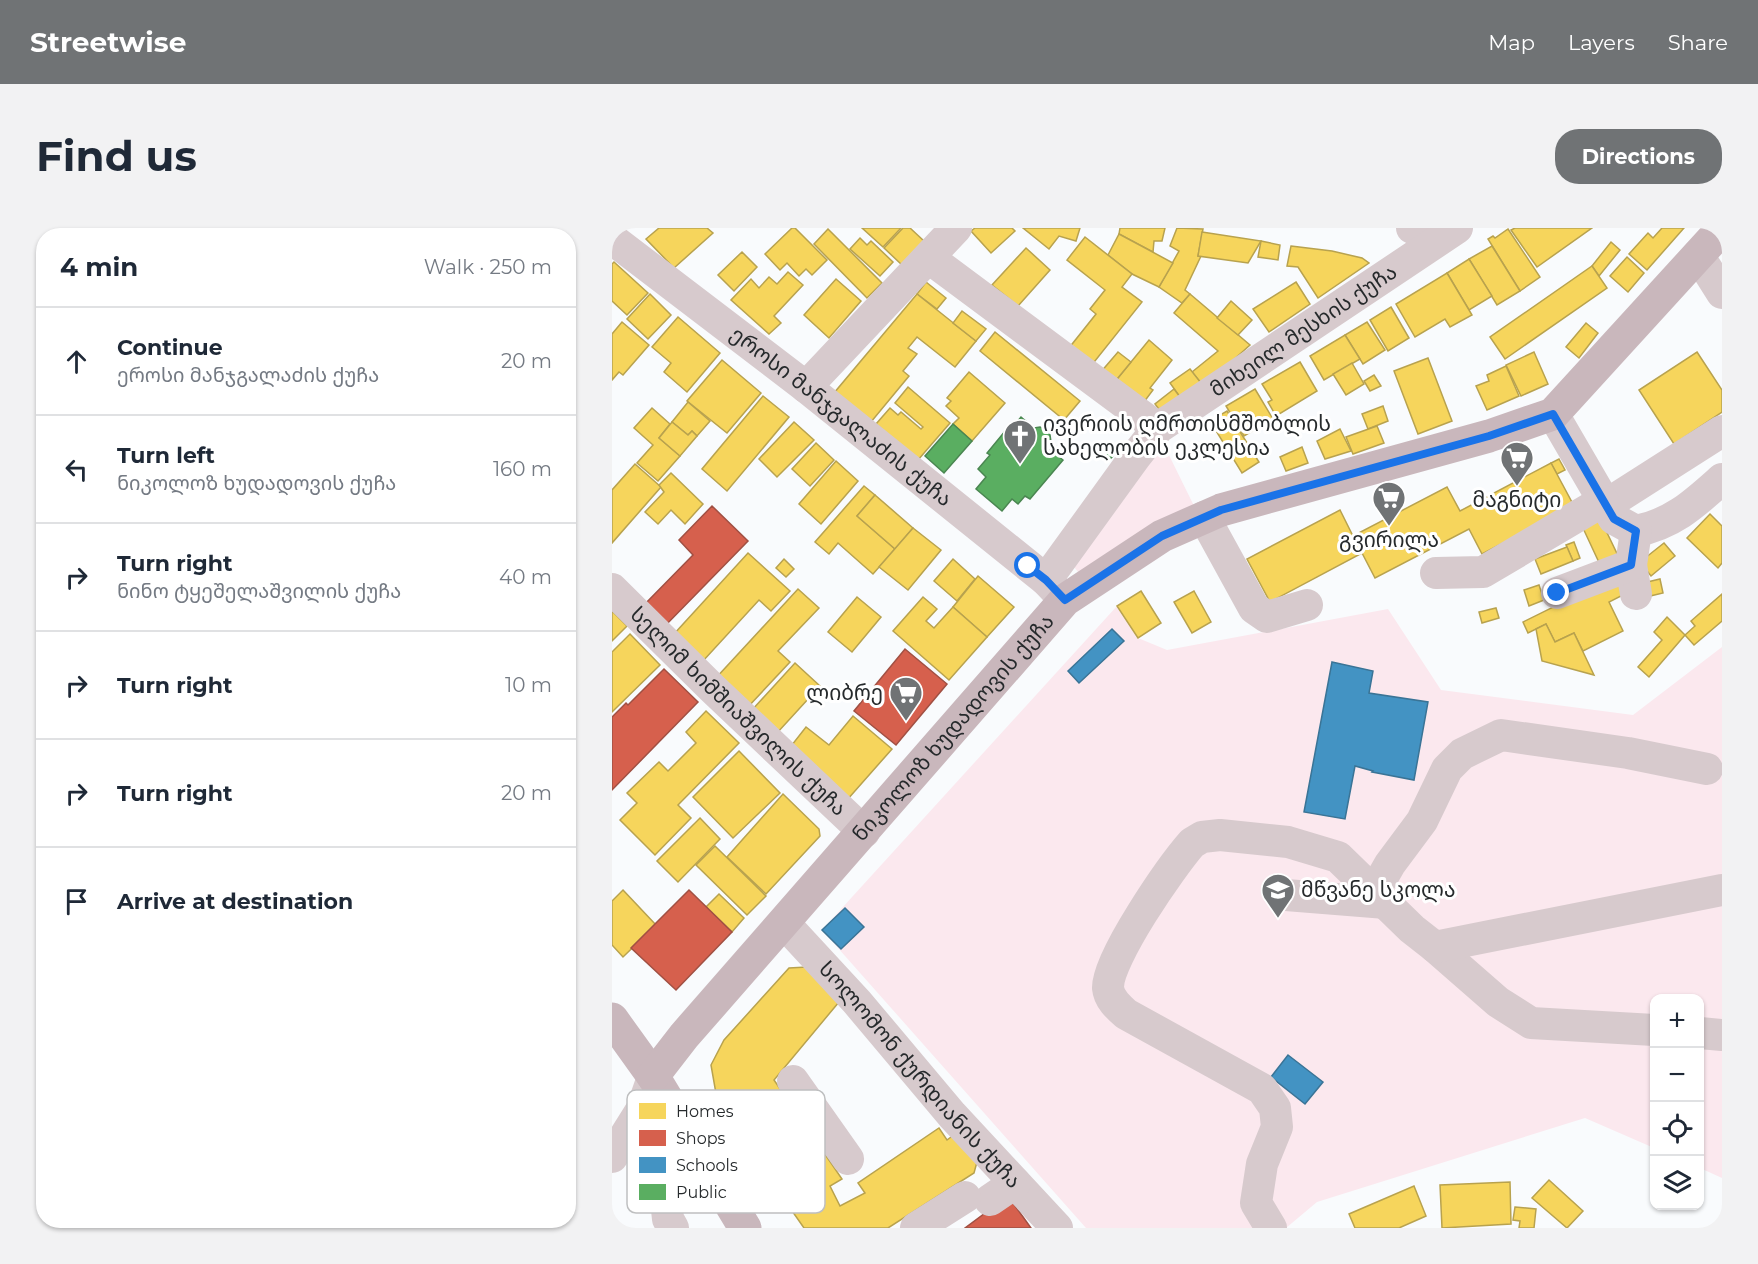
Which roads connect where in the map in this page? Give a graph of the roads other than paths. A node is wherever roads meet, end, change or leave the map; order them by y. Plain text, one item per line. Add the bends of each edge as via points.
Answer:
1 (625, 228) edge
2 (956, 228) edge
3 (1457, 228) edge
4 (1722, 229) edge
5 (1417, 233) edge
6 (612, 240) edge
7 (1698, 255) junction
8 (928, 258) junction
9 (1722, 293) edge
10 (806, 387) junction
11 (1553, 414) junction
12 (1158, 428) junction
13 (1722, 431) edge
14 (1722, 479) edge
15 (1604, 503) junction
16 (1204, 517) junction
17 (1636, 531) junction
18 (1436, 573) dead end
19 (612, 589) edge
20 (1056, 590) junction
21 (1557, 593) dead end
22 (1307, 605) dead end
23 (1707, 769) dead end
24 (864, 832) junction
25 (1722, 890) edge
26 (1286, 895) dead end
27 (1380, 898) junction
28 (784, 923) junction
29 (1435, 947) junction
30 (612, 1019) edge
31 (1650, 1030) edge
32 (1704, 1033) edge
33 (1722, 1035) edge
34 (653, 1076) junction
35 (793, 1081) dead end
36 (648, 1090) edge
37 (654, 1090) edge
38 (661, 1090) edge
39 (797, 1090) edge
40 (627, 1133) edge
41 (825, 1135) edge
42 (612, 1156) edge
43 (848, 1158) dead end
44 (1015, 1183) junction
45 (667, 1213) edge
46 (736, 1213) edge
47 (673, 1228) edge
48 (745, 1228) edge
49 (916, 1228) edge
50 (1057, 1228) edge
51 (1271, 1228) edge

1 - 6 street
2 - 8 street
3 - 5 street, მიხეილ მესხის ქუჩა
4 - 7 main road, ნიკოლოზ ხუდადოვის ქუჩა
5 - 12 street, მიხეილ მესხის ქუჩა
6 - 10 street, ეროსი მანჯგალაძის ქუჩა
7 - 9 street
7 - 11 main road, ნიკოლოზ ხუდადოვის ქუჩა
8 - 10 street
8 - 12 street
10 - 20 street, ეროსი მანჯგალაძის ქუჩა
11 - 15 street
11 - 16 main road, ნიკოლოზ ხუდადოვის ქუჩა
12 - 20 street, მიხეილ მესხის ქუჩა via 1135,457
13 - 15 street
14 - 17 street via 1685,512 1653,528
15 - 17 street via 1614,519
15 - 18 street via 1483,572
16 - 20 main road, ნიკოლოზ ხუდადოვის ქუჩა
16 - 22 street via 1254,608 1267,617
17 - 21 street via 1634,579
19 - 24 street, სელიმ ხიმშიაშვილის ქუჩა
20 - 24 main road, ნიკოლოზ ხუდადოვის ქუჩა
23 - 27 street via 1501,735 1462,754 1447,769 1422,821 1390,864
24 - 28 main road, ნიკოლოზ ხუდადოვის ქუჩა
25 - 29 street
26 - 27 street
27 - 29 street
27 - 51 street via 1338,857 1288,842 1220,835 1202,837 1183,853 1121,946 1113,968 1108,988 1114,1004 1262,1089 1275,1108 1277,1127 1262,1164 1256,1203
28 - 34 main road, ნიკოლოზ ხუდადოვის ქუჩა
28 - 44 street, სოლომონ ქურდიანის ქუჩა
29 - 31 street via 1498,1002 1531,1023
30 - 34 main road
32 - 33 street
34 - 36 street, ნიკოლოზ ხუდადოვის ქუჩა
34 - 37 street
34 - 38 main road
35 - 39 street
40 - 42 street, ნიკოლოზ ხუდადოვის ქუჩა
41 - 43 street
44 - 49 street
44 - 50 street, სოლომონ ქურდიანის ქუჩა
45 - 47 street
46 - 48 main road

